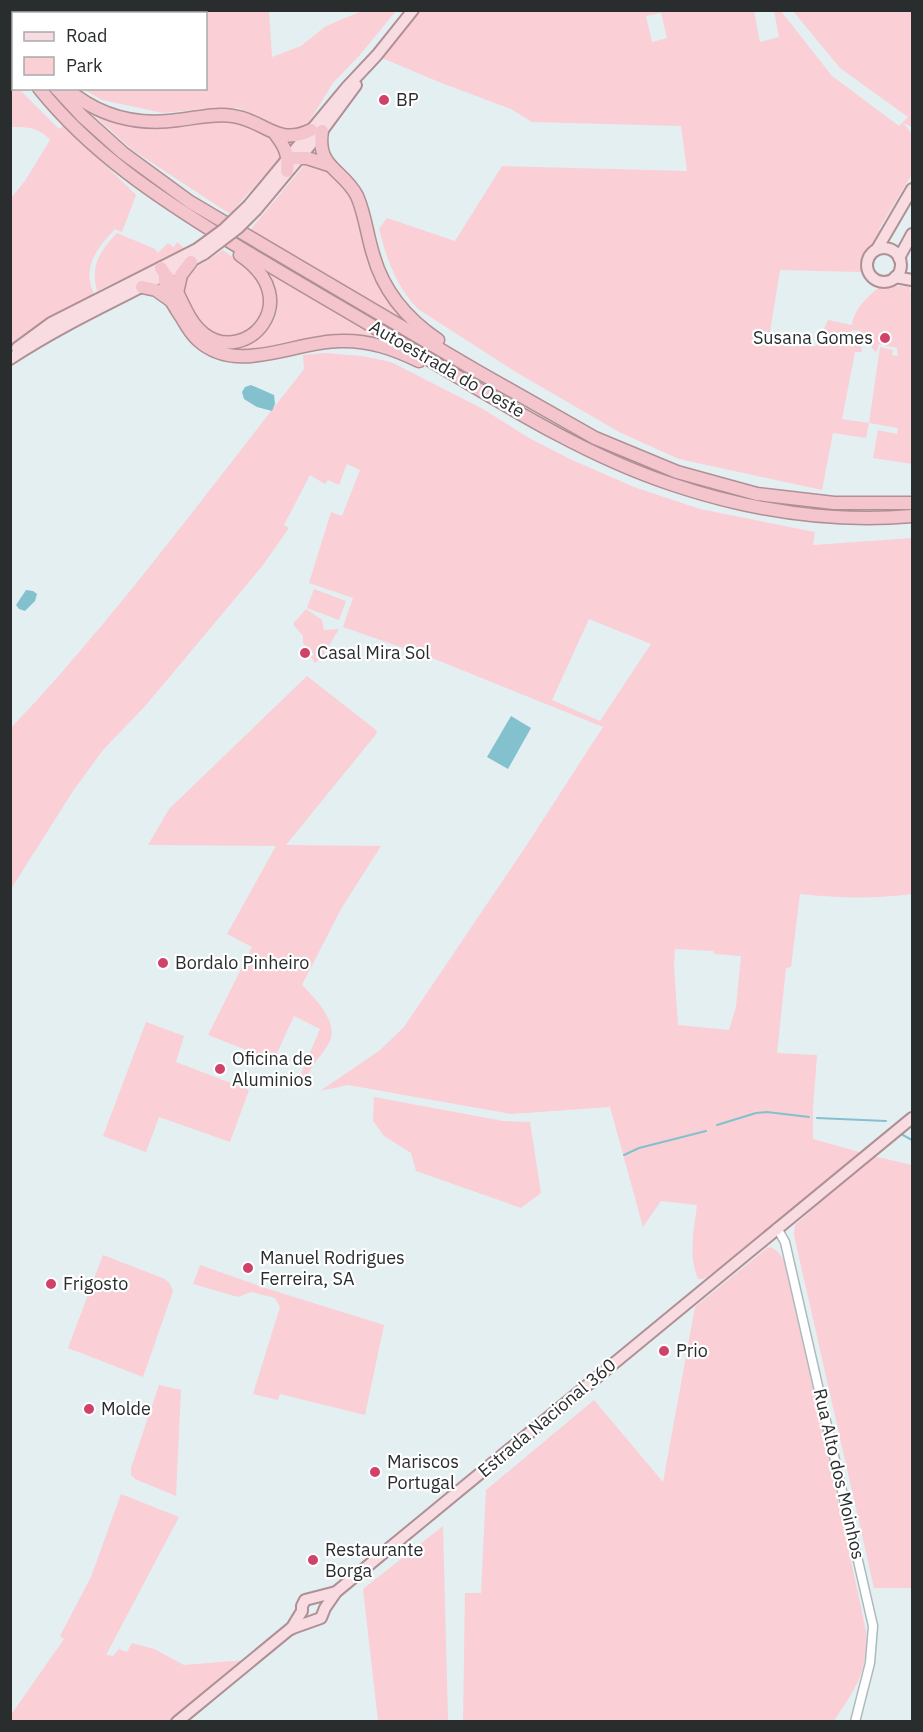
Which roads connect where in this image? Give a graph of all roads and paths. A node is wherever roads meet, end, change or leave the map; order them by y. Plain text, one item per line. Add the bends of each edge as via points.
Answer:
1 (414, 10) edge
2 (41, 90) edge
3 (58, 90) edge
4 (69, 90) edge
5 (316, 131) junction
6 (276, 135) junction
7 (294, 158) junction
8 (329, 165) junction
9 (287, 171) joint
10 (912, 189) edge
11 (252, 208) junction
12 (178, 210) junction
13 (912, 234) edge
14 (877, 249) junction
15 (201, 252) junction
16 (900, 259) junction
17 (190, 262) junction
18 (912, 266) edge
19 (163, 272) junction
20 (896, 277) junction
21 (912, 280) edge
22 (142, 287) junction
23 (174, 296) junction
24 (99, 303) junction
25 (10, 354) edge
26 (10, 359) edge
27 (510, 390) junction
28 (483, 392) junction
29 (912, 503) edge
30 (912, 516) edge
31 (912, 1118) edge
32 (777, 1228) junction
33 (336, 1592) junction
34 (317, 1598) junction
35 (325, 1608) junction
36 (302, 1611) junction
37 (312, 1621) junction
38 (290, 1629) junction
39 (177, 1722) edge
40 (855, 1722) edge

1 - 5 main road via 347,87
2 - 12 highway, Autoestrada do Oeste via 106,156
3 - 27 highway, Autoestrada do Oeste via 123,153 175,192
4 - 6 highway via 92,107 127,120 157,122 227,115 245,119
5 - 6 highway
5 - 7 main road
5 - 8 highway
6 - 7 highway
7 - 8 highway
7 - 9 highway
7 - 11 main road
8 - 27 highway via 354,190 379,271 400,308 419,327 496,376
9 - 11 main road
10 - 14 main road
11 - 15 main road, bridge via 238,228
12 - 23 highway via 261,273 270,291 269,311 253,334 237,341 219,341 197,327
12 - 28 highway, Autoestrada do Oeste
13 - 16 main road
14 - 16 main road via 892,250
14 - 20 main road via 867,261 869,274 881,282
15 - 17 main road
15 - 19 main road
16 - 18 main road
16 - 20 main road
17 - 19 main road
17 - 23 highway
19 - 22 main road
19 - 23 highway via 164,285
19 - 24 main road
20 - 21 main road
22 - 23 highway
22 - 24 main road
23 - 28 highway via 197,339 214,351 256,355 317,342 363,342 400,352
24 - 25 main road via 51,323
24 - 26 main road
27 - 29 highway, Autoestrada do Oeste via 621,450 720,485 808,501
28 - 30 highway, Autoestrada do Oeste via 644,475 696,492 806,514
31 - 32 main road
32 - 33 main road, Estrada Nacional 360
32 - 40 street, Rua Alto dos Moinhos via 785,1242 873,1626 870,1663
33 - 34 main road, Estrada Nacional 360
33 - 35 main road, Estrada Nacional 360
34 - 35 main road
34 - 36 main road via 305,1600
35 - 37 main road via 321,1618
36 - 37 main road
36 - 38 main road
37 - 38 main road
38 - 39 main road

